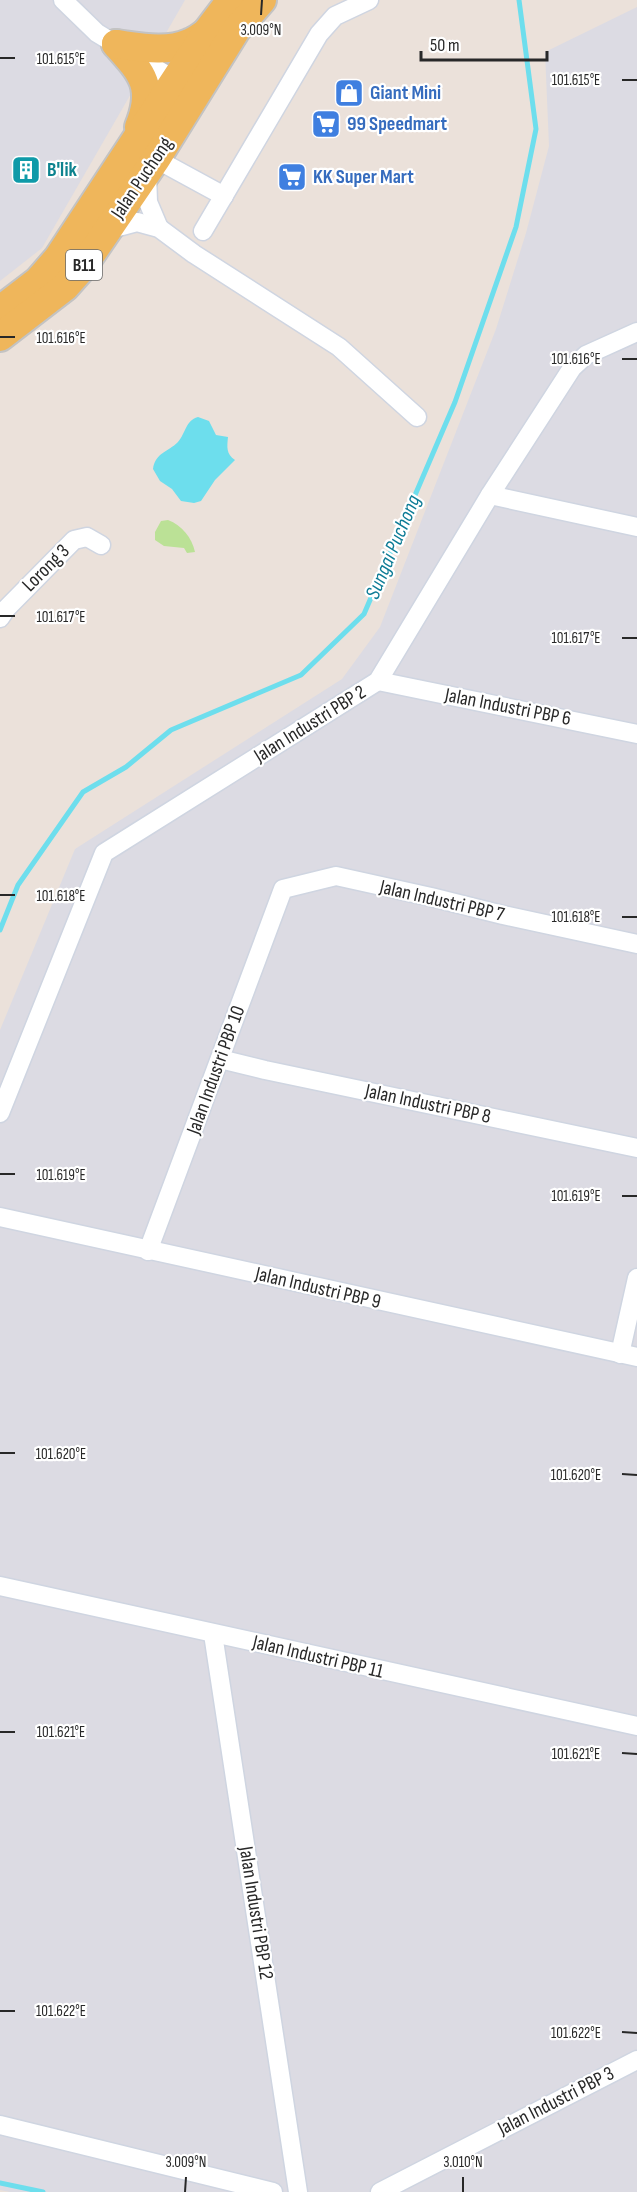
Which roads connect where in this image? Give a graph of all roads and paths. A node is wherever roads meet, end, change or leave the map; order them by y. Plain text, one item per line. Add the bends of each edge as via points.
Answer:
1 (63, 0) edge
2 (231, 0) edge
3 (262, 0) edge
4 (369, 0) edge
5 (206, 33) junction
6 (116, 44) junction
7 (187, 87) junction
8 (143, 162) junction
9 (224, 196) junction
10 (159, 228) junction
11 (107, 230) junction
12 (203, 231) dead end
13 (0, 310) edge
14 (637, 332) edge
15 (0, 337) edge
16 (417, 417) dead end
17 (490, 495) junction
18 (637, 527) edge
19 (101, 545) dead end
20 (2, 609) edge
21 (378, 681) junction
22 (637, 734) edge
23 (283, 889) joint
24 (637, 944) edge
25 (220, 1059) junction
26 (0, 1113) edge
27 (637, 1148) edge
28 (0, 1218) edge
29 (148, 1251) junction
30 (637, 1278) edge
31 (628, 1355) edge
32 (0, 1586) edge
33 (213, 1634) junction
34 (637, 1726) edge
35 (637, 2060) edge
36 (0, 2125) edge
37 (273, 2192) edge
38 (298, 2192) edge
39 (380, 2192) edge

1 - 6 street via 97,33
2 - 5 main road, Jalan Puchong / B11
3 - 7 main road, Jalan Puchong / B11
4 - 9 street via 335,16 319,34
5 - 6 main road via 189,44 173,47 152,49
5 - 7 main road, Jalan Puchong / B11
6 - 7 street
6 - 8 main road via 141,72 146,92
7 - 8 main road, Jalan Puchong / B11
8 - 9 street
8 - 10 street via 148,202
8 - 11 main road, Jalan Puchong / B11
8 - 13 main road, Jalan Puchong / B11 via 38,281
9 - 12 street
10 - 11 street via 137,222
10 - 16 street via 339,347
11 - 15 main road, Jalan Puchong / B11 via 65,287
14 - 17 street, Jalan Industri PBP 2 via 586,355 572,368
17 - 18 street
17 - 21 street, Jalan Industri PBP 2
19 - 20 street, Lorong 3 via 87,537 74,540
21 - 22 street, Jalan Industri PBP 6
21 - 26 street, Jalan Industri PBP 2 via 104,853
23 - 24 street, Jalan Industri PBP 7 via 336,876
23 - 25 street, Jalan Industri PBP 10
25 - 27 street, Jalan Industri PBP 8
25 - 29 street, Jalan Industri PBP 10
28 - 29 street, Jalan Industri PBP 9
29 - 31 street, Jalan Industri PBP 9
30 - 31 street
32 - 33 street, Jalan Industri PBP 11
33 - 34 street, Jalan Industri PBP 11
33 - 38 street, Jalan Industri PBP 12
35 - 39 street, Jalan Industri PBP 3
36 - 37 street

